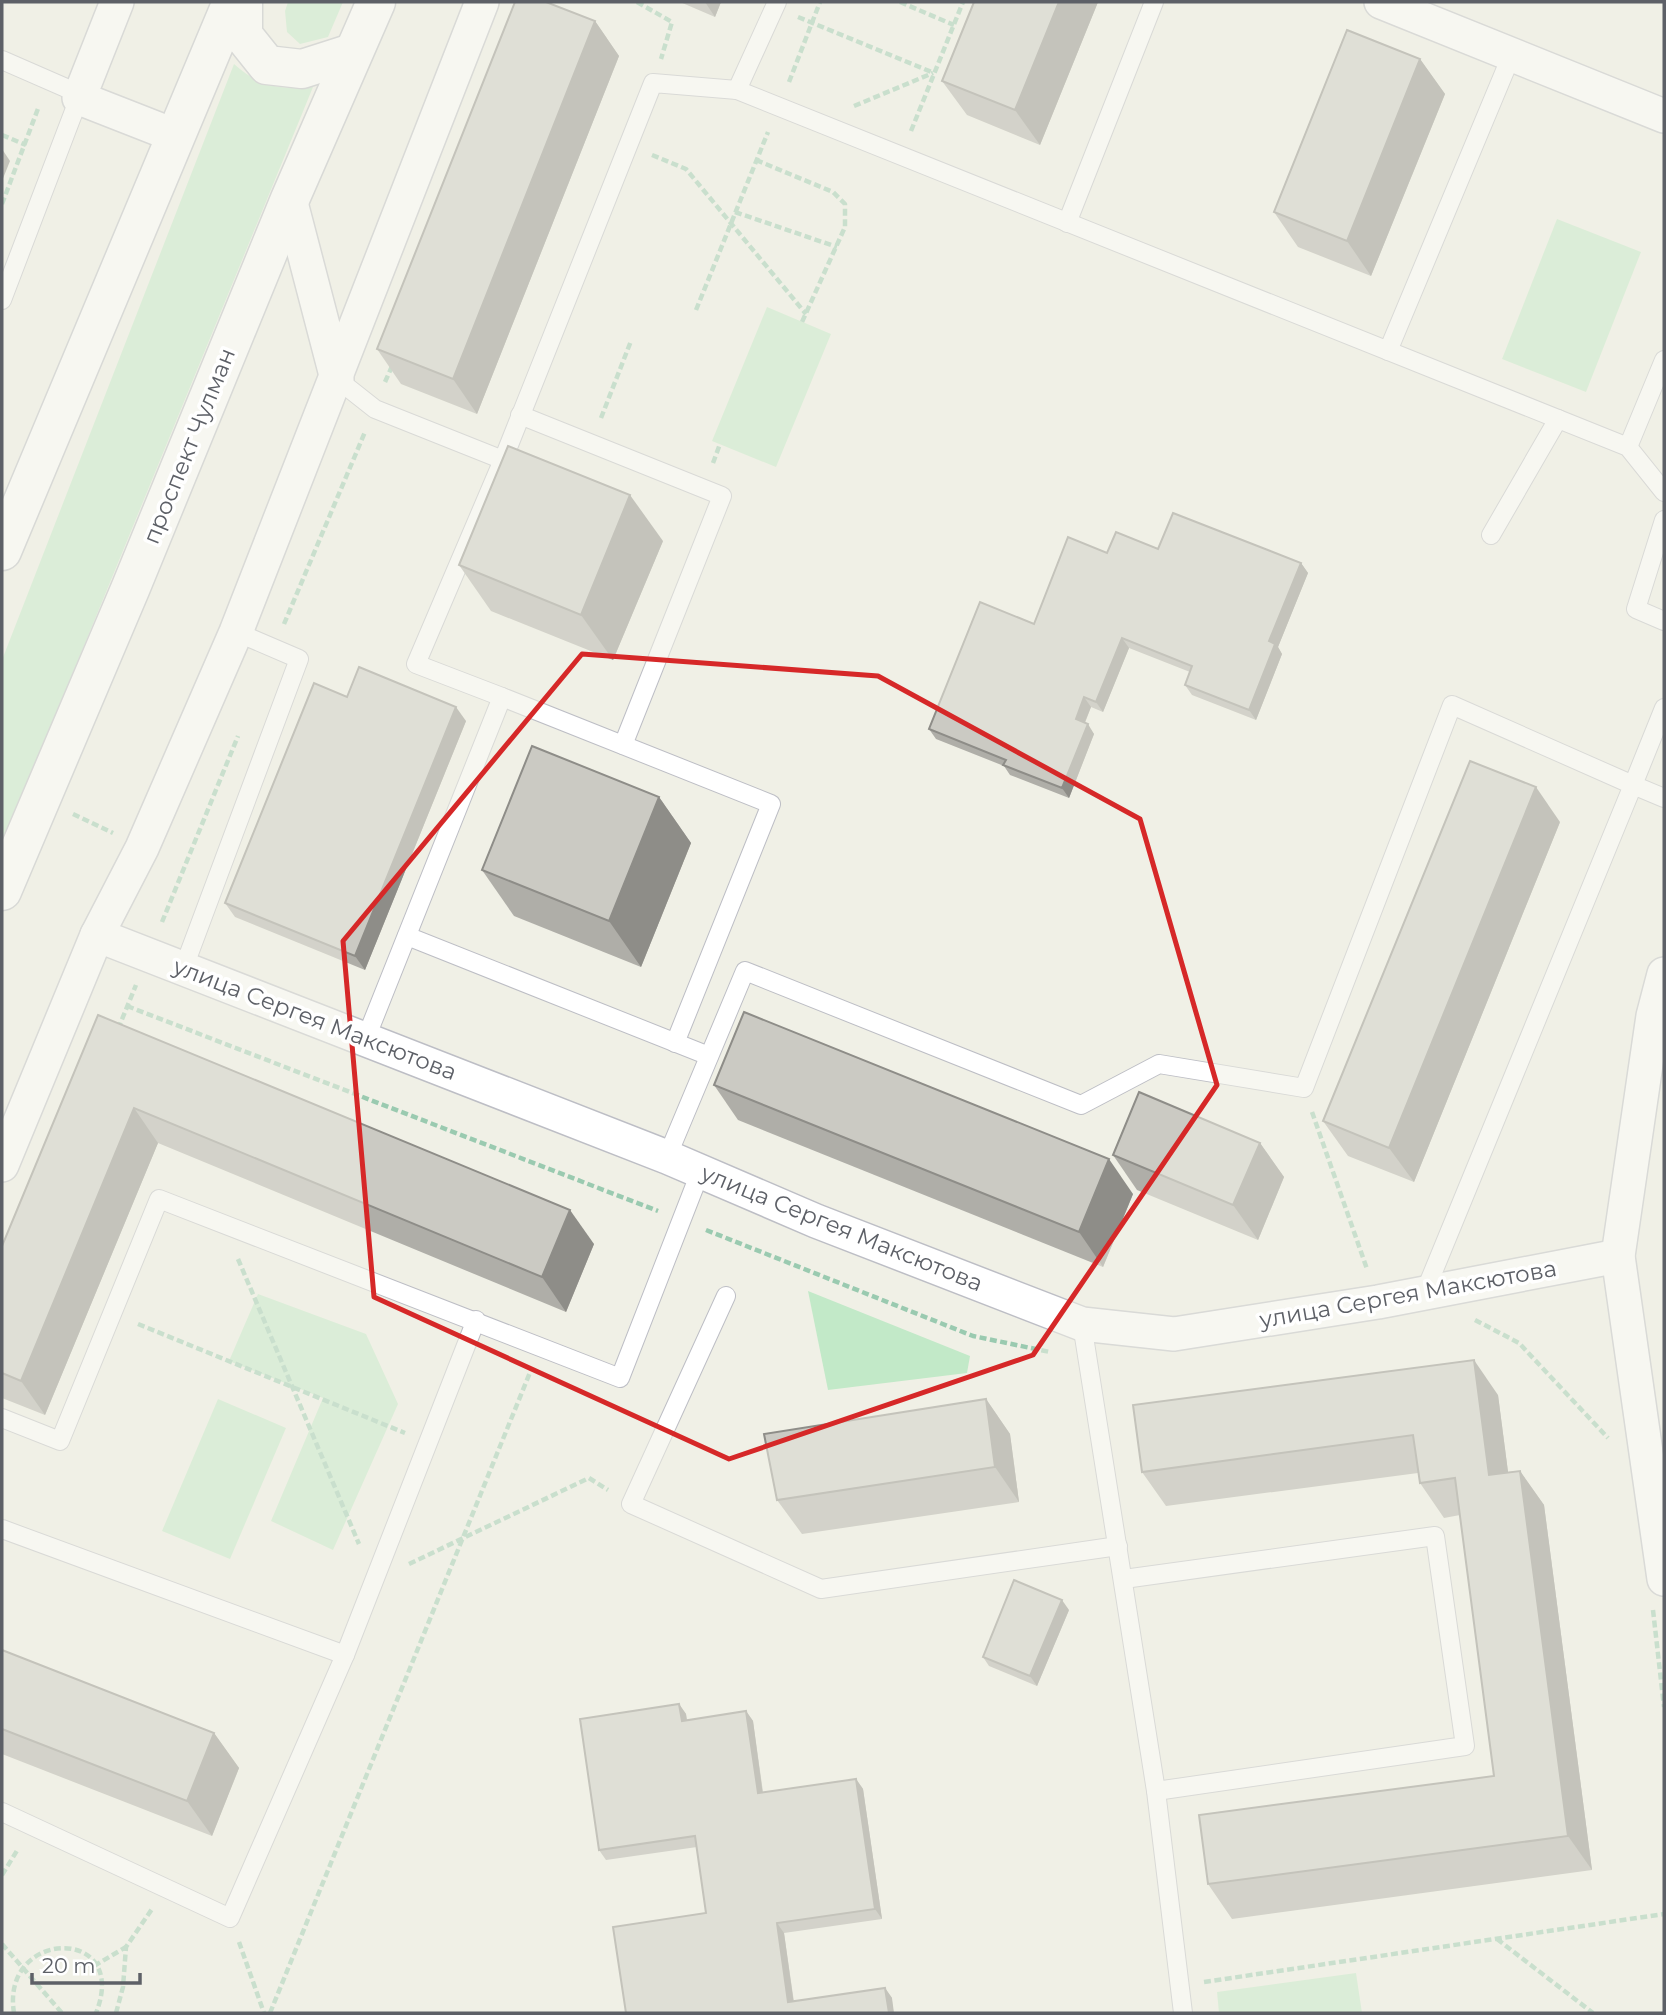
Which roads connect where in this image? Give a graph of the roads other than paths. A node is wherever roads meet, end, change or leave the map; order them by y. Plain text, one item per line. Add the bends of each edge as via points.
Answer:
1 (117, 2) edge
2 (232, 2) edge
3 (243, 2) edge
4 (376, 2) edge
5 (482, 2) edge
6 (1154, 2) edge
7 (1381, 2) edge
8 (775, 5) edge
9 (352, 53) junction
10 (1512, 54) junction
11 (2, 60) edge
12 (737, 90) junction
13 (79, 98) junction
14 (1664, 116) edge
15 (176, 136) junction
16 (290, 198) junction
17 (1067, 223) junction
18 (2, 300) edge
19 (1388, 351) junction
20 (1664, 360) edge
21 (337, 379) junction
22 (520, 415) junction
23 (1558, 419) junction
24 (1628, 447) junction
25 (503, 460) junction
26 (1664, 492) edge
27 (1664, 520) edge
28 (1491, 536) dead end
29 (3, 545) edge
30 (1664, 621) edge
31 (236, 632) junction
32 (502, 697) junction
33 (1664, 708) edge
34 (623, 746) junction
35 (1633, 785) junction
36 (1664, 798) edge
37 (2, 891) edge
38 (97, 935) junction
39 (407, 936) junction
40 (184, 967) junction
41 (1664, 974) edge
42 (366, 1038) junction
43 (675, 1043) junction
44 (709, 1056) junction
45 (667, 1157) junction
46 (2, 1165) edge
47 (701, 1170) junction
48 (1618, 1256) junction
49 (1424, 1294) junction
50 (726, 1296) dead end
51 (476, 1320) junction
52 (1082, 1324) junction
53 (2, 1418) edge
54 (2, 1529) edge
55 (1118, 1546) junction
56 (1124, 1580) junction
57 (1658, 1590) edge
58 (345, 1655) junction
59 (1156, 1791) junction
60 (2, 1812) edge
61 (1182, 2013) edge

1 - 13 street
2 - 15 main road
3 - 9 main road via 243,35 268,65 302,69
4 - 9 main road, проспект Чулман
5 - 21 street
6 - 17 lane
7 - 10 street
8 - 12 lane
9 - 16 main road, проспект Чулман
10 - 14 street
10 - 19 lane
11 - 13 lane via 73,91
12 - 17 lane
12 - 22 lane via 653,83
13 - 15 street
13 - 18 lane
15 - 29 main road
16 - 21 street
16 - 37 main road, проспект Чулман
17 - 19 lane
19 - 23 lane
20 - 24 lane
21 - 25 lane via 375,409
21 - 31 street
22 - 25 lane
22 - 34 lane via 722,496
23 - 24 lane
23 - 28 lane
24 - 26 lane
25 - 32 lane via 416,664
27 - 30 lane via 1636,609
31 - 38 street via 142,848
31 - 40 lane via 299,659
32 - 34 lane
32 - 39 lane
33 - 35 lane
34 - 43 lane via 771,804
35 - 36 lane
35 - 44 lane via 1452,705 1304,1088 1159,1064 1082,1105 744,971
35 - 49 lane
38 - 40 street, улица Сергея Максютова
38 - 46 street
39 - 42 lane
39 - 43 lane
40 - 42 street, улица Сергея Максютова
41 - 48 street via 1653,1016
42 - 45 street, улица Сергея Максютова
43 - 44 lane
44 - 45 lane
45 - 47 street, улица Сергея Максютова
47 - 51 lane via 620,1378
47 - 52 street, улица Сергея Максютова via 817,1221
48 - 49 street, улица Сергея Максютова
48 - 57 street
49 - 52 street, улица Сергея Максютова via 1174,1334
50 - 55 lane via 631,1504 821,1589
51 - 53 lane via 159,1199 60,1441
51 - 58 lane
52 - 55 lane
54 - 58 lane
55 - 56 lane
56 - 59 lane
56 - 59 lane via 1435,1536 1465,1746
58 - 60 lane via 230,1918
59 - 61 lane

